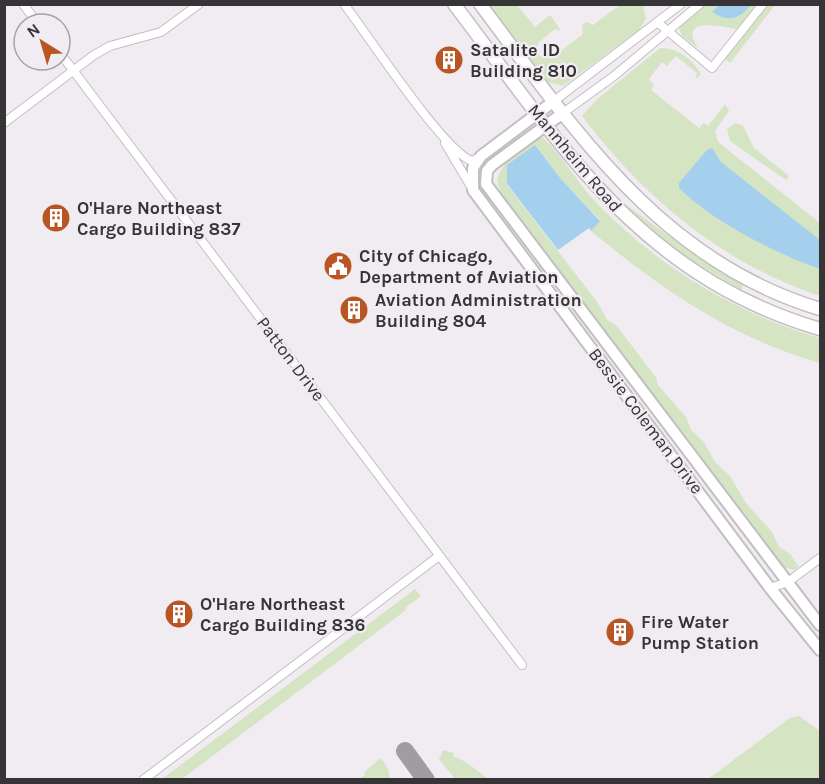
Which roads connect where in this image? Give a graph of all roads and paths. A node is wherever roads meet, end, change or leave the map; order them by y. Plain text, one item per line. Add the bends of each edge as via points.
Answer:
1 (200, 4) edge
2 (344, 4) edge
3 (454, 4) edge
4 (480, 4) edge
5 (681, 4) edge
6 (700, 4) edge
7 (763, 4) edge
8 (657, 22) junction
9 (666, 31) junction
10 (73, 71) junction
11 (554, 101) junction
12 (563, 113) junction
13 (537, 114) junction
14 (4, 123) edge
15 (545, 125) junction
16 (442, 136) junction
17 (481, 156) junction
18 (473, 190) junction
19 (566, 290) junction
20 (554, 299) junction
21 (820, 309) edge
22 (820, 328) edge
23 (440, 555) junction
24 (820, 558) edge
25 (788, 582) junction
26 (770, 588) junction
27 (779, 599) junction
28 (820, 625) edge
29 (820, 650) edge
30 (522, 665) dead end
31 (143, 780) edge

1 - 10 street via 161,32 110,46
2 - 16 street
3 - 13 main road, Mannheim Road
4 - 11 main road, Mannheim Road
5 - 8 street
6 - 9 street
7 - 9 street via 712,68
8 - 9 street
8 - 11 street
9 - 12 street
10 - 14 street
10 - 23 street, Patton Drive
11 - 12 main road, Mannheim Road
11 - 13 street
12 - 15 street
12 - 21 main road, Mannheim Road via 625,188 695,248 773,292
13 - 15 main road, Mannheim Road
13 - 17 street
15 - 19 street, Bessie Coleman Drive via 492,165 485,177 489,190
15 - 22 main road, Mannheim Road via 603,195 665,250 742,298
16 - 17 street via 466,159 472,161
16 - 18 street
17 - 18 street via 473,168
18 - 20 street, Bessie Coleman Drive
19 - 20 street
19 - 25 street, Bessie Coleman Drive
20 - 26 street, Bessie Coleman Drive
23 - 30 street, Patton Drive
23 - 31 street
24 - 25 street
25 - 26 street
25 - 27 street
25 - 28 street, Bessie Coleman Drive
26 - 27 street, Bessie Coleman Drive
27 - 29 street, Bessie Coleman Drive

